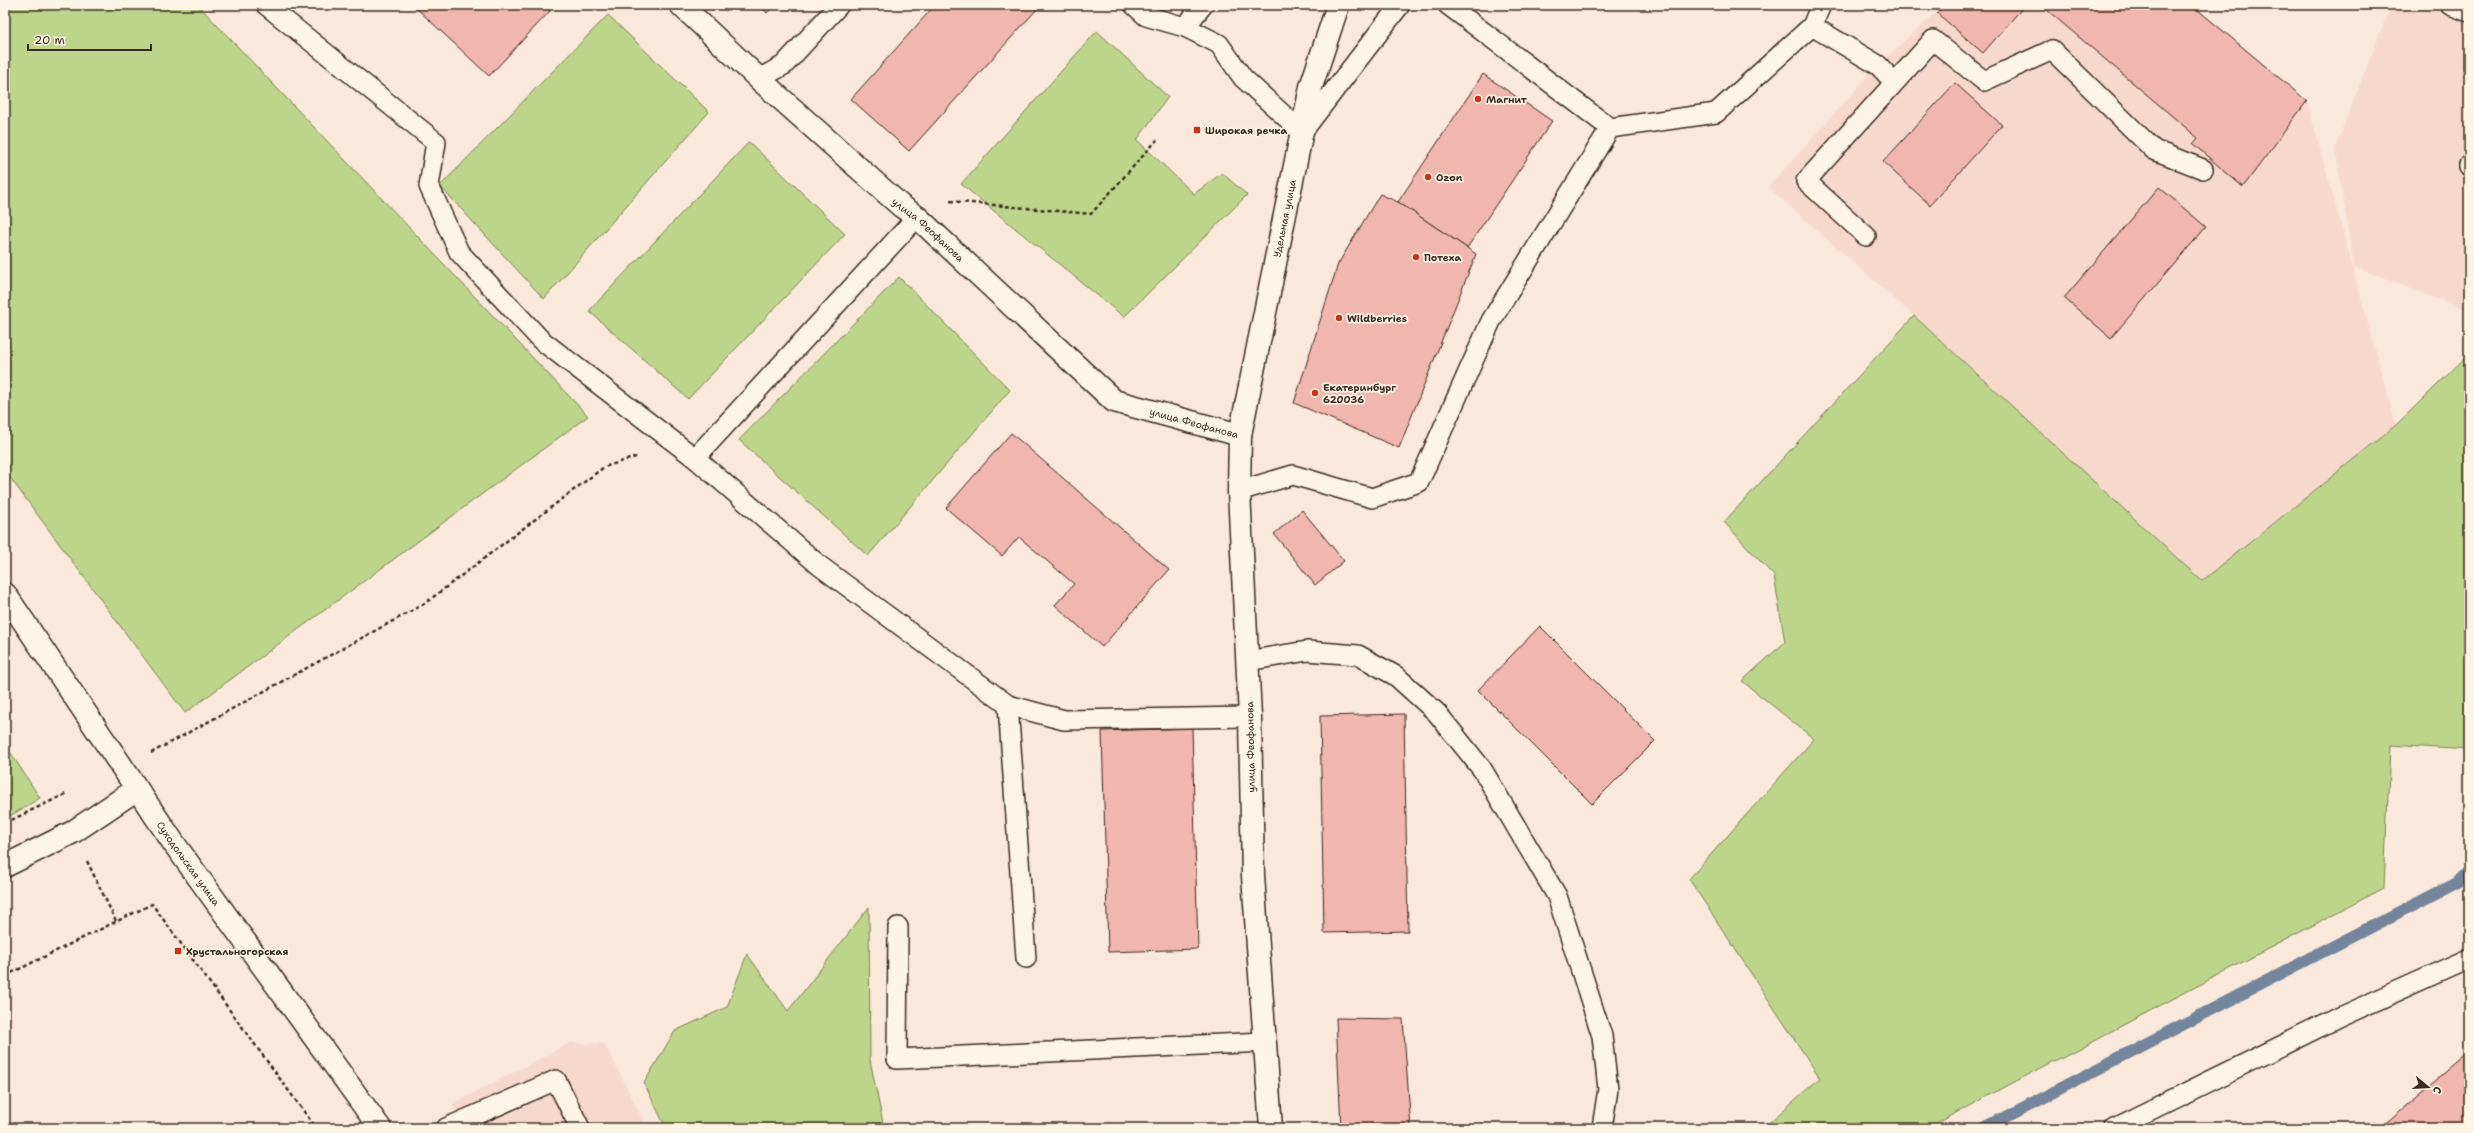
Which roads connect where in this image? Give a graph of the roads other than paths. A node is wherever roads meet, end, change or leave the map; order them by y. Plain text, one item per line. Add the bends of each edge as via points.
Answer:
1 (266, 5) edge
2 (681, 5) edge
3 (839, 5) edge
4 (1134, 5) edge
5 (1203, 5) edge
6 (1338, 5) edge
7 (1400, 5) edge
8 (1448, 5) edge
9 (1821, 5) edge
10 (2450, 5) edge
11 (2469, 12) edge
12 (1812, 26) junction
13 (1185, 27) junction
14 (759, 79) junction
15 (1894, 82) junction
16 (1610, 128) junction
17 (1302, 132) junction
18 (2203, 169) dead end
19 (917, 217) junction
20 (1866, 236) dead end
21 (1240, 435) junction
22 (695, 458) junction
23 (1239, 491) junction
24 (5, 594) edge
25 (1247, 661) junction
26 (1008, 705) junction
27 (1250, 717) junction
28 (137, 789) junction
29 (5, 866) edge
30 (898, 927) dead end
31 (1026, 958) dead end
32 (2469, 959) edge
33 (1265, 1042) junction
34 (380, 1128) edge
35 (446, 1128) edge
36 (580, 1128) edge
37 (1272, 1128) edge
38 (1602, 1128) edge
39 (2114, 1128) edge

1 - 22 lane via 436,142 429,186 459,252 541,340
2 - 14 street, улица Феофанова
3 - 14 lane via 784,64
4 - 13 lane via 1146,16
5 - 13 lane
6 - 17 street, Удельная улица via 1311,87
7 - 17 lane
8 - 16 lane
9 - 12 lane
10 - 11 lane
12 - 15 lane via 1878,65
12 - 16 lane via 1716,113
13 - 17 lane via 1219,44 1243,78
14 - 19 street, улица Феофанова via 901,206
15 - 18 lane via 1933,40 1984,81 2052,50 2154,150
15 - 20 lane via 1806,181
16 - 23 lane via 1491,321 1419,482 1372,498 1293,475
17 - 21 street, Удельная улица
19 - 21 street, улица Феофанова via 1114,401
19 - 22 lane
21 - 23 street, улица Феофанова
22 - 26 lane via 820,566
23 - 25 street, улица Феофанова
24 - 28 street, Суходольская улица
25 - 27 street, улица Феофанова
25 - 38 lane via 1307,651 1358,655 1396,676 1437,713 1482,769 1557,896 1602,1036 1608,1089
26 - 27 lane via 1064,720
26 - 31 lane
27 - 33 street, улица Феофанова via 1253,876
28 - 29 street via 73,832
28 - 34 street, Суходольская улица
30 - 33 lane via 897,1059
32 - 39 lane via 2344,1015
33 - 37 street, улица Феофанова
35 - 36 lane via 556,1080

